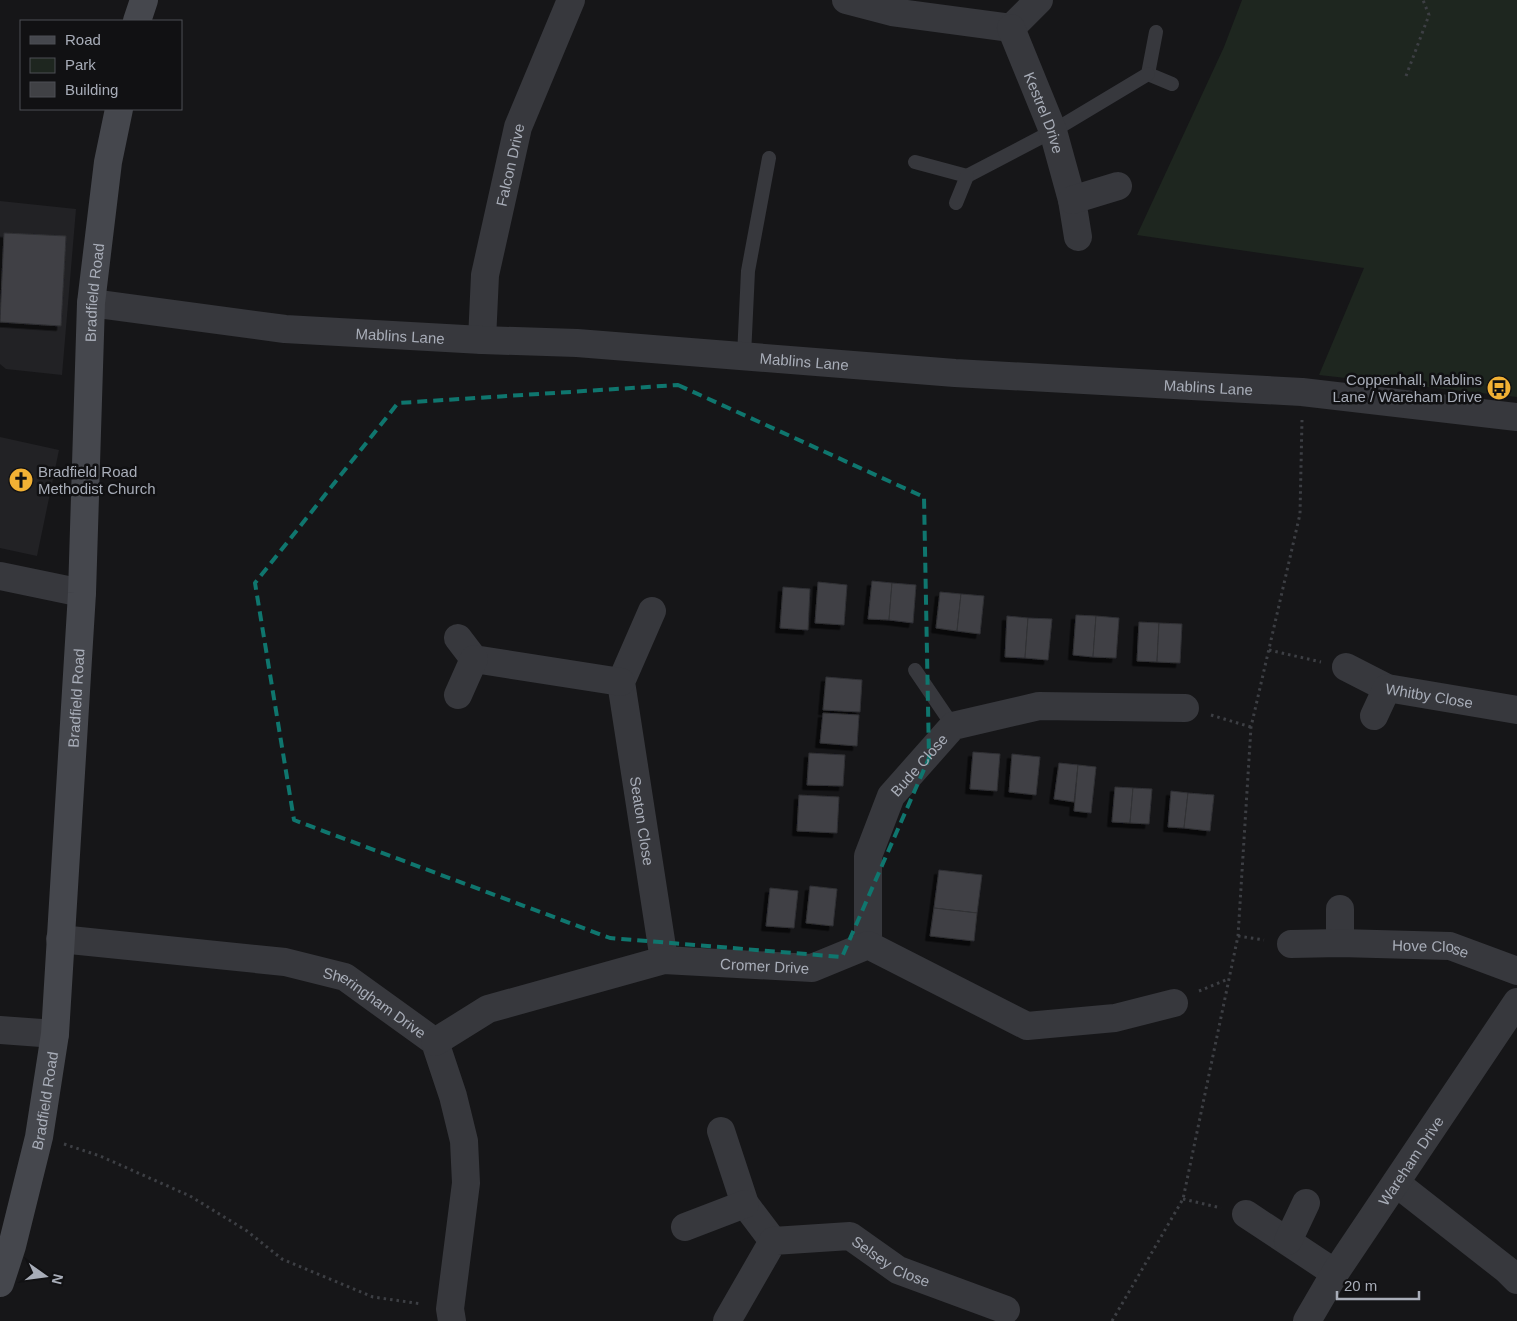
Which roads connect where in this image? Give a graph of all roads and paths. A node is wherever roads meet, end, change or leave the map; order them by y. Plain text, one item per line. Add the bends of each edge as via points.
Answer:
1 (144, 0) edge
2 (571, 0) edge
3 (846, 0) edge
4 (1039, 0) edge
5 (1423, 0) edge
6 (895, 6) edge
7 (137, 20) edge
8 (1011, 28) junction
9 (1156, 32) dead end
10 (1148, 74) junction
11 (1406, 76) dead end
12 (1172, 84) dead end
13 (119, 110) edge
14 (1053, 131) junction
15 (769, 158) dead end
16 (915, 162) dead end
17 (966, 176) junction
18 (1118, 186) dead end
19 (1072, 200) junction
20 (956, 203) dead end
21 (1078, 236) dead end
22 (92, 303) junction
23 (482, 340) junction
24 (744, 356) junction
25 (1302, 392) junction
26 (1517, 417) edge
27 (0, 576) edge
28 (82, 593) junction
29 (652, 611) dead end
30 (1269, 650) junction
31 (1346, 667) joint
32 (915, 670) dead end
33 (621, 682) junction
34 (1387, 688) junction
35 (458, 695) dead end
36 (1185, 708) joint
37 (1517, 710) edge
38 (1374, 716) dead end
39 (953, 726) junction
40 (1251, 727) junction
41 (1340, 909) dead end
42 (60, 939) junction
43 (1340, 943) junction
44 (1292, 944) dead end
45 (868, 946) junction
46 (664, 960) junction
47 (1517, 972) edge
48 (1517, 1002) edge
49 (1174, 1003) dead end
50 (0, 1030) edge
51 (55, 1034) junction
52 (436, 1042) junction
53 (721, 1130) dead end
54 (40, 1136) junction
55 (1396, 1183) junction
56 (1182, 1200) junction
57 (1306, 1203) dead end
58 (745, 1204) junction
59 (1246, 1214) joint
60 (686, 1227) dead end
61 (773, 1241) junction
62 (1288, 1241) junction
63 (1335, 1274) junction
64 (1517, 1280) edge
65 (0, 1283) edge
66 (1006, 1310) dead end
67 (451, 1315) edge
68 (727, 1321) edge
69 (1112, 1321) edge
70 (1307, 1321) edge

1 - 7 main road
2 - 23 street, Falcon Drive via 518,127 485,275
3 - 6 street
4 - 8 street
5 - 11 path via 1429,15
6 - 8 street
8 - 14 street, Kestrel Drive
9 - 10 lane
10 - 12 lane
10 - 14 lane
13 - 22 main road, Bradfield Road via 108,162
14 - 17 lane
14 - 19 street, Kestrel Drive
15 - 24 lane via 748,271
16 - 17 lane
17 - 20 lane
18 - 19 street
19 - 21 street, Kestrel Drive
22 - 23 street, Mablins Lane via 285,328
22 - 28 main road, Bradfield Road
23 - 24 street, Mablins Lane via 577,343
24 - 25 street, Mablins Lane via 955,373
25 - 26 street, Mablins Lane
25 - 30 path via 1300,514
27 - 28 street
28 - 42 main road, Bradfield Road
29 - 33 street
30 - 31 path
30 - 40 path
31 - 34 street, Whitby Close
32 - 39 lane
33 - 35 street via 466,648
33 - 46 street, Seaton Close
34 - 37 street, Whitby Close
34 - 38 street
36 - 39 street, Bude Close via 1039,706
36 - 40 path
39 - 45 street, Bude Close via 891,796 868,856
40 - 56 path via 1238,936
41 - 43 street
42 - 51 main road, Bradfield Road
42 - 52 street, Sheringham Drive via 285,962 345,977
43 - 44 street, Hove Close
43 - 47 street, Hove Close via 1450,946
45 - 46 street, Cromer Drive via 812,968
45 - 49 street via 1028,1026 1115,1018
46 - 52 street, Cromer Drive via 488,1009
48 - 55 street, Wareham Drive
50 - 51 street
51 - 54 main road, Bradfield Road
52 - 67 street, Sheringham Drive via 464,1141 466,1183
53 - 58 street
54 - 65 main road, Bradfield Road
54 - 67 path via 100,1156 190,1196 247,1231 282,1259 373,1297
55 - 63 street, Wareham Drive
55 - 64 street
56 - 59 path
56 - 69 path
57 - 62 street
58 - 60 street
58 - 61 street
59 - 62 street
61 - 66 street, Selsey Close via 850,1236 898,1270
61 - 68 street
62 - 63 street
63 - 70 street, Wareham Drive

